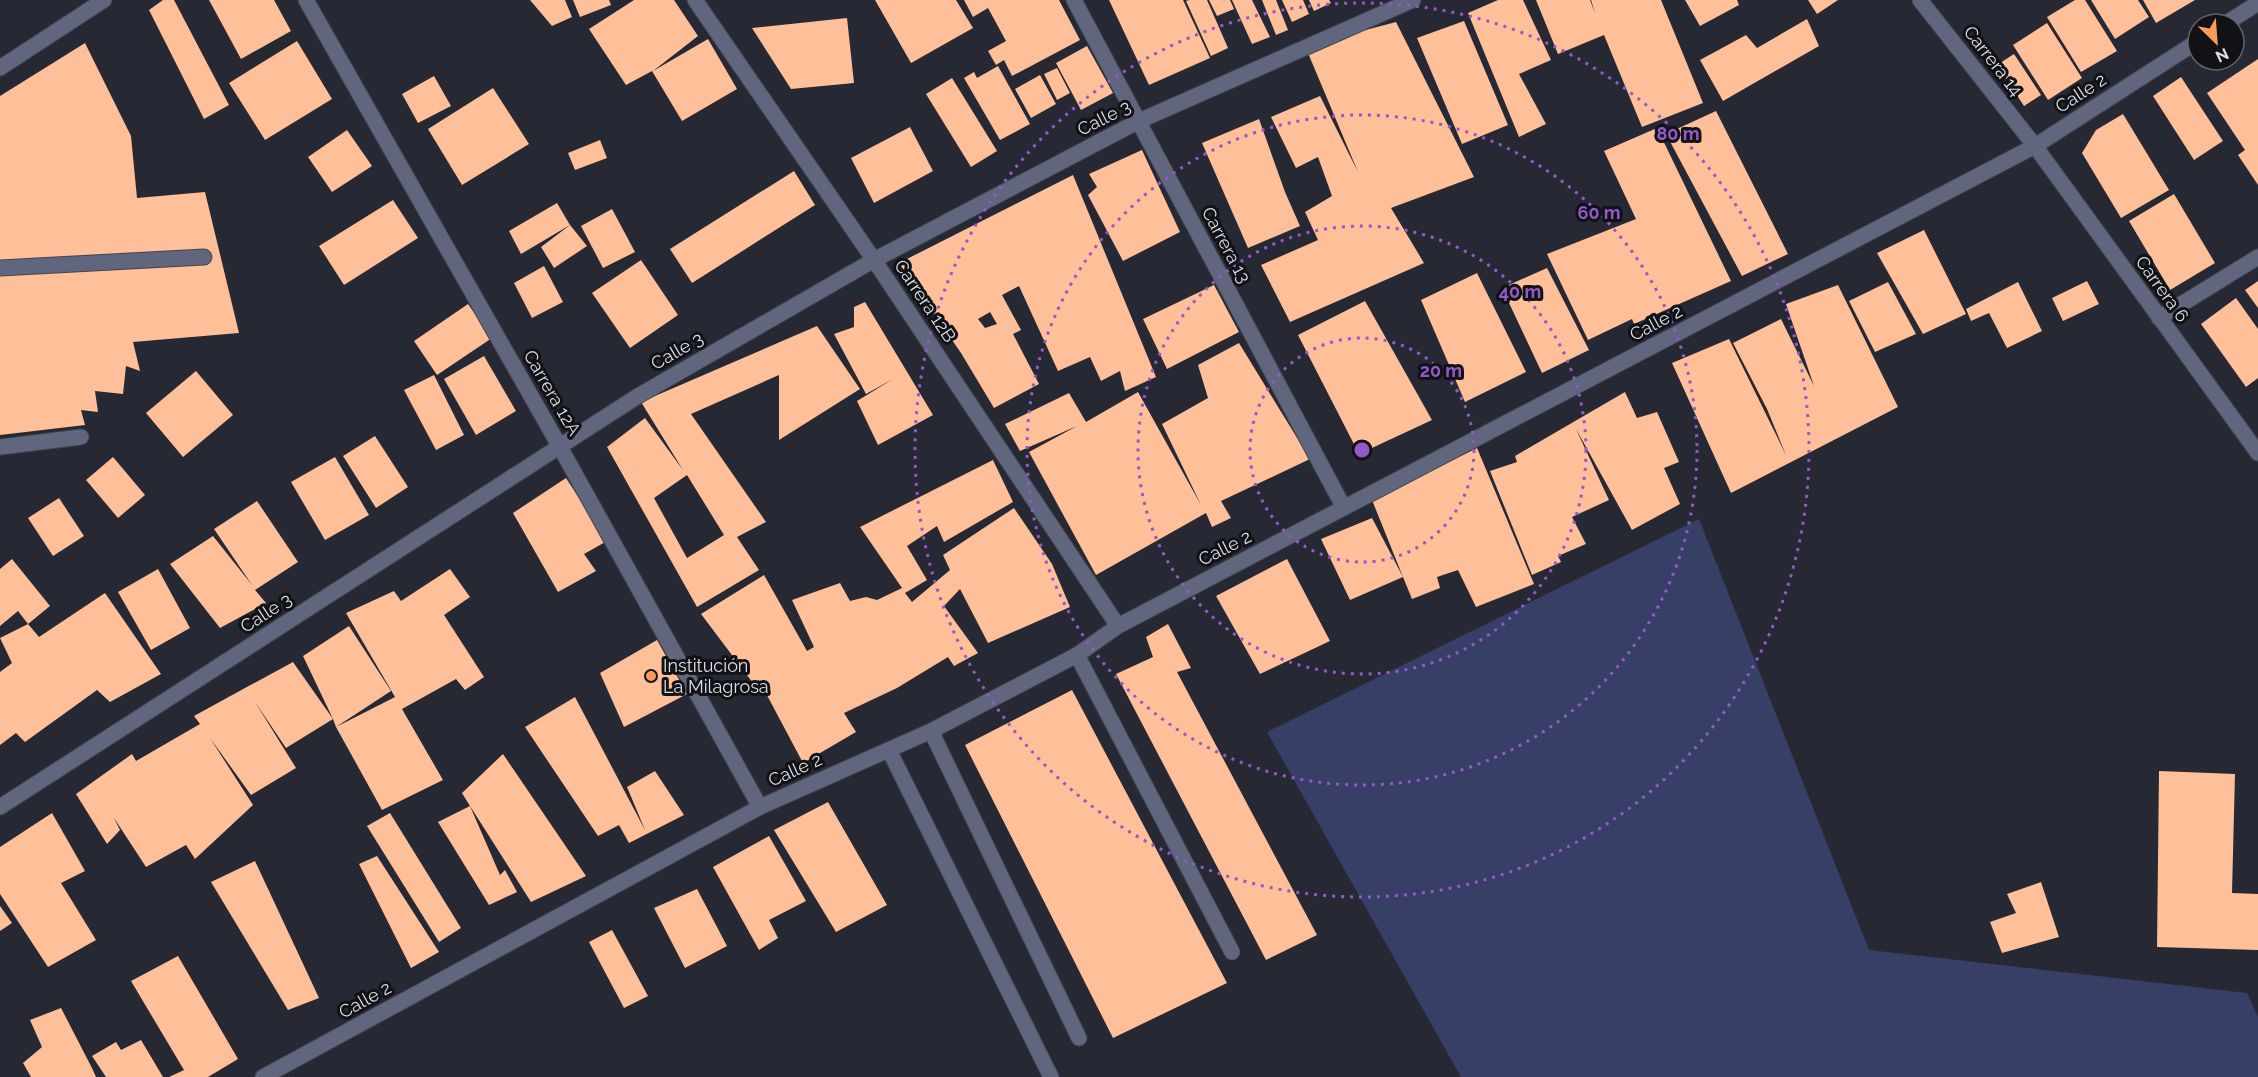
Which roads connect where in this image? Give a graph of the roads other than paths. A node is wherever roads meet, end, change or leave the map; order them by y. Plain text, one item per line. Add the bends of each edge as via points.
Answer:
1 (104, 0) edge
2 (306, 0) edge
3 (695, 0) edge
4 (1074, 0) edge
5 (1413, 0) edge
6 (1920, 0) edge
7 (2258, 3) edge
8 (2244, 12) edge
9 (2186, 49) edge
10 (0, 68) edge
11 (1138, 121) junction
12 (2035, 146) junction
13 (204, 256) dead end
14 (2258, 257) edge
15 (874, 260) junction
16 (0, 268) edge
17 (2159, 318) junction
18 (81, 437) dead end
19 (0, 447) edge
20 (560, 447) junction
21 (2258, 453) edge
22 (1344, 508) junction
23 (1118, 626) junction
24 (1077, 654) junction
25 (931, 731) junction
26 (889, 750) junction
27 (0, 807) edge
28 (760, 807) junction
29 (1232, 952) dead end
30 (1079, 1038) dead end
31 (263, 1077) edge
32 (1051, 1077) edge

1 - 10 street
2 - 20 street, Carrera 12A
3 - 15 street, Carrera 12B
4 - 11 street, Carrera 13
5 - 11 street, Calle 3
6 - 12 street, Carrera 14
7 - 8 street
9 - 12 street, Calle 2
11 - 15 street, Calle 3
11 - 22 street, Carrera 13
12 - 17 street, Carrera 6
12 - 22 street, Calle 2
13 - 16 street
14 - 17 street
15 - 20 street, Calle 3 via 638,396
15 - 23 street, Carrera 12B
17 - 21 street, Carrera 6
18 - 19 street
20 - 27 street, Calle 3
20 - 28 street, Carrera 12A
22 - 23 street, Calle 2
23 - 24 street, Calle 2
24 - 25 street, Calle 2
24 - 29 street
25 - 26 street, Calle 2
25 - 30 street
26 - 28 street, Calle 2
26 - 32 street
28 - 31 street, Calle 2

